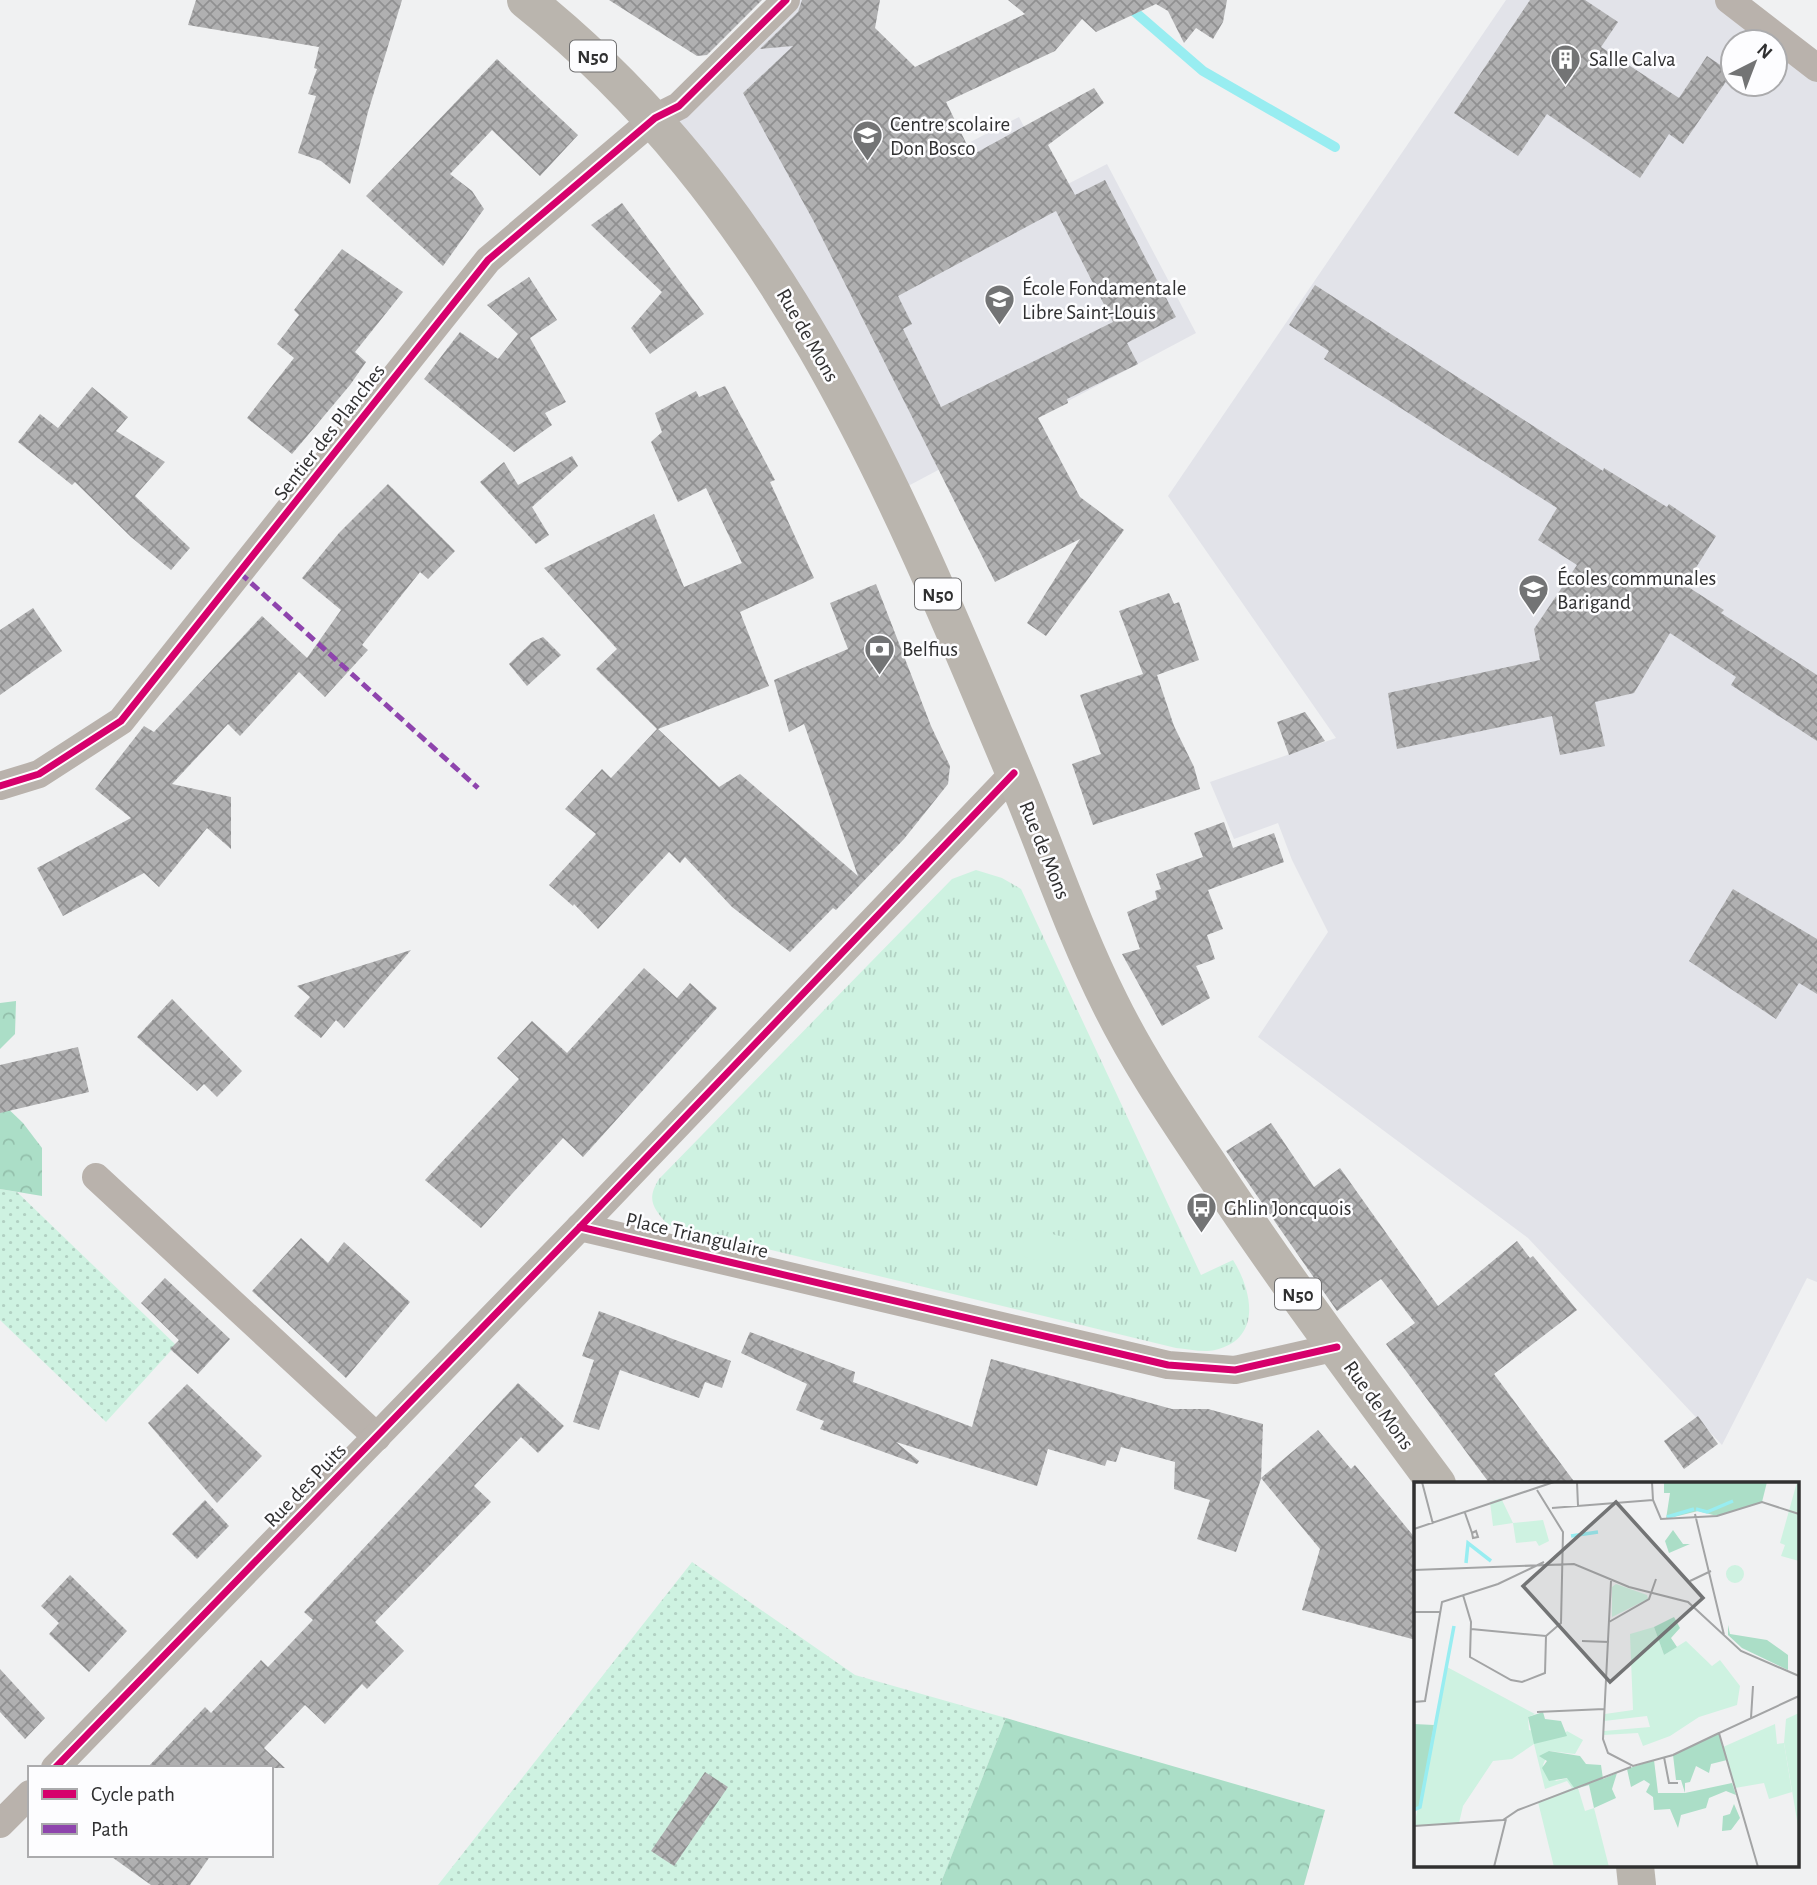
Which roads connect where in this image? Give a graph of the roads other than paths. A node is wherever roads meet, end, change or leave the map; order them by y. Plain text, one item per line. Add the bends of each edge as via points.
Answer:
1 (526, 0) edge
2 (786, 0) edge
3 (1729, 0) edge
4 (1817, 68) edge
5 (655, 118) junction
6 (1014, 773) junction
7 (0, 786) edge
8 (96, 1177) dead end
9 (580, 1227) junction
10 (1337, 1348) junction
11 (376, 1437) junction
12 (1436, 1482) edge
13 (57, 1766) edge
14 (28, 1796) edge
15 (0, 1824) edge

1 - 5 main road, N50 via 608,70
2 - 5 street, Sentier des Planches via 679,107
3 - 4 street
5 - 6 main road, Rue de Mons / N50 via 766,263 826,365 895,494
5 - 7 street, Sentier des Planches via 488,261 121,721 40,774
6 - 9 street, Place Triangulaire
6 - 10 main road, Rue de Mons / N50 via 1077,932 1133,1050
8 - 11 street
9 - 10 street, Place Triangulaire via 1168,1365 1235,1370
9 - 11 street, Rue des Puits
10 - 12 main road, Rue de Mons / N50
11 - 13 street, Rue des Puits
14 - 15 street

